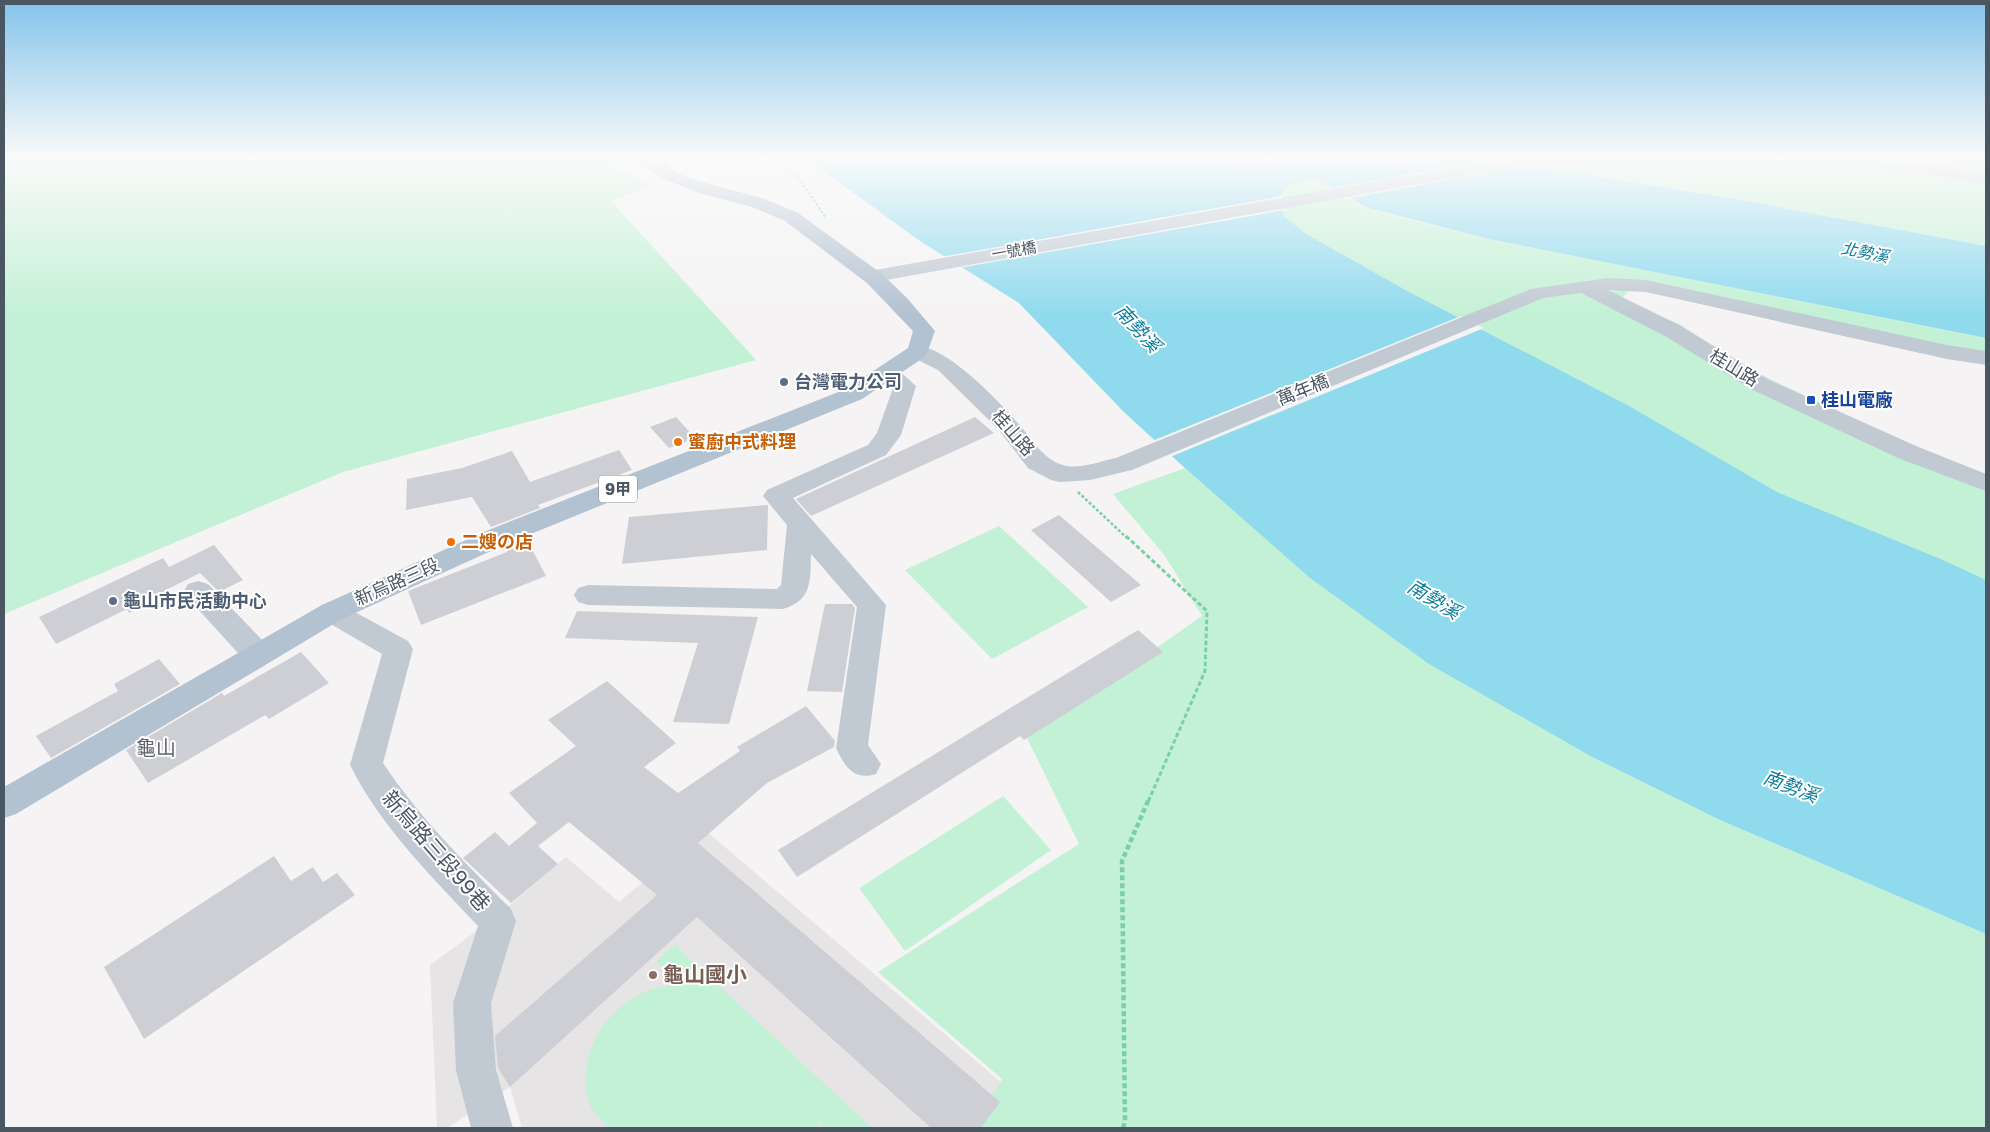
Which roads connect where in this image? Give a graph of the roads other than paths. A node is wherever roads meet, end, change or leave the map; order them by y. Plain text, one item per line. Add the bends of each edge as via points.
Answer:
1 (776, 209) edge
2 (1253, 209) edge
3 (875, 276) junction
4 (1584, 286) junction
5 (918, 352) junction
6 (1986, 358) edge
7 (888, 373) junction
8 (1060, 474) joint
9 (1981, 476) edge
10 (800, 522) junction
11 (198, 591) dead end
12 (588, 594) dead end
13 (332, 612) junction
14 (257, 654) junction
15 (865, 764) dead end
16 (4, 804) edge
17 (492, 1128) edge

1 - 3 main road
2 - 3 street, 一號橋
3 - 5 main road via 907,308 924,331
4 - 6 street via 1646,286
4 - 8 street, 萬年橋 via 1538,293 1122,464 1090,472
4 - 9 street, 桂山路 via 1673,331 1761,385 1907,452
5 - 7 main road, 新烏路三段 / 9甲
5 - 8 street, 桂山路 via 946,365 986,402 1037,462
7 - 10 street via 905,386 889,435 877,450 776,496
7 - 13 main road, 新烏路三段 / 9甲 via 854,394 495,538
10 - 12 street via 795,589 783,599
10 - 15 street via 872,605 852,748
11 - 14 street
13 - 14 main road, 新烏路三段 / 9甲
13 - 17 street, 新烏路三段99巷 via 398,649 366,765 385,796 498,921 472,1003 476,1070
14 - 16 main road, 新烏路三段 / 9甲

